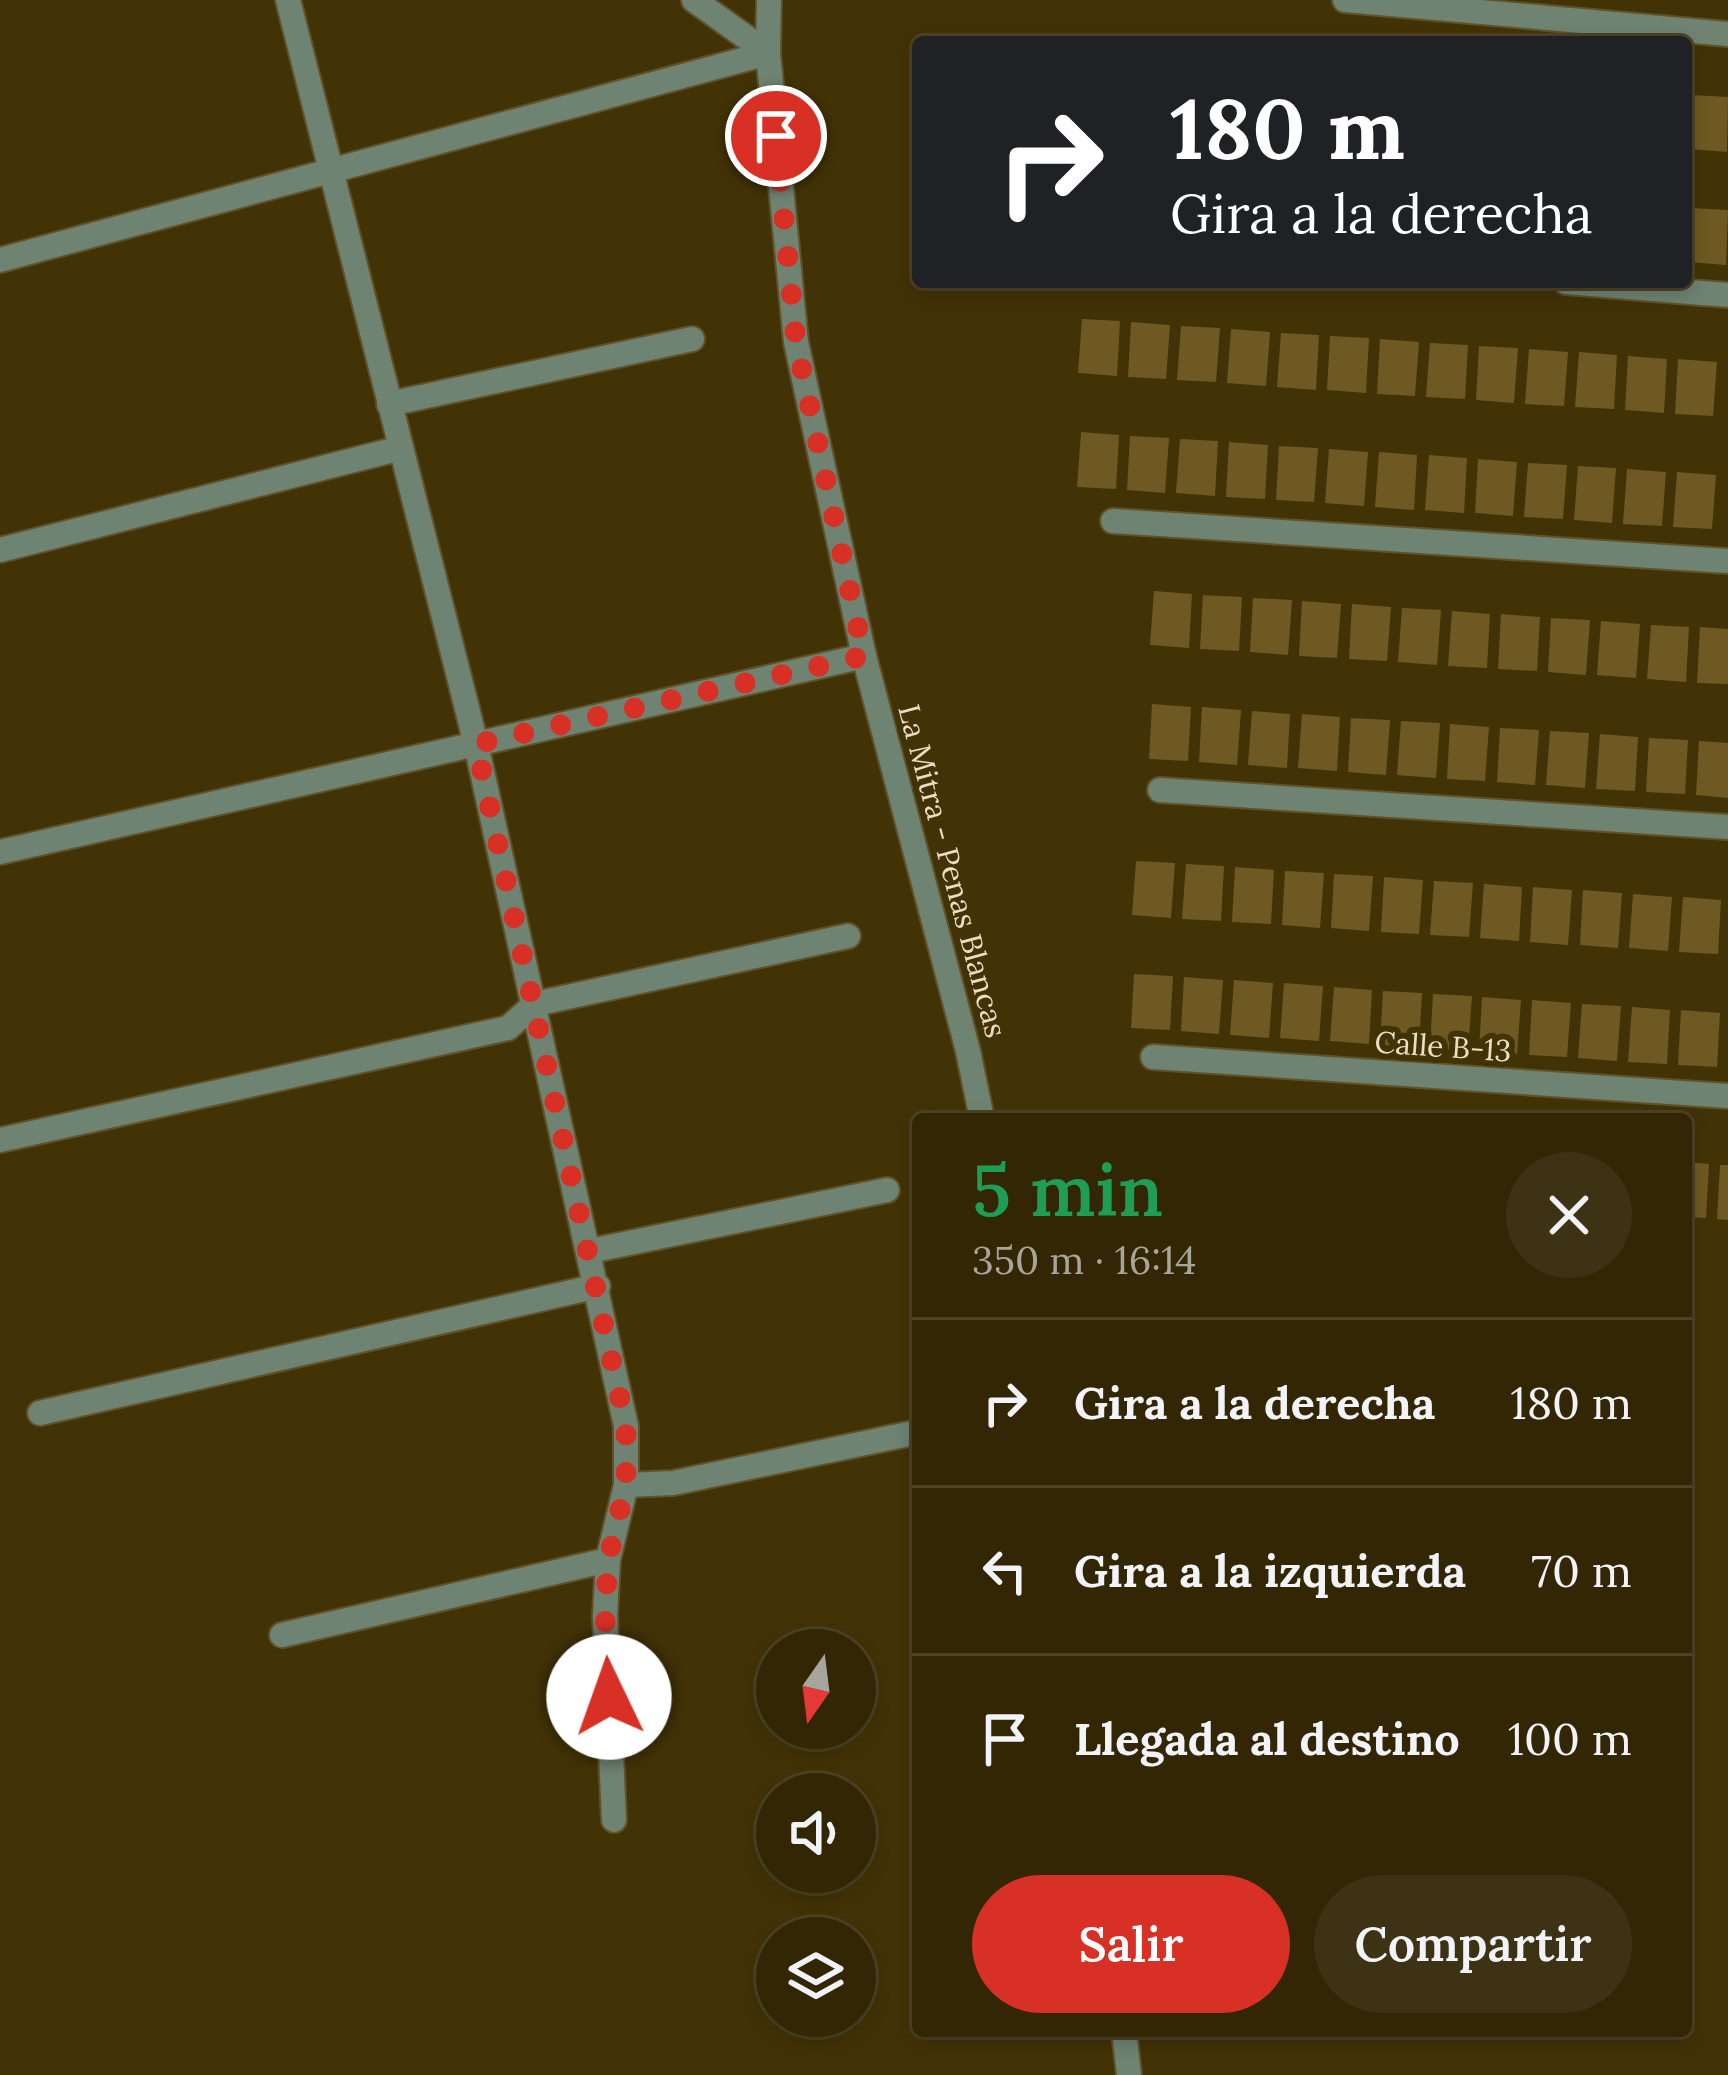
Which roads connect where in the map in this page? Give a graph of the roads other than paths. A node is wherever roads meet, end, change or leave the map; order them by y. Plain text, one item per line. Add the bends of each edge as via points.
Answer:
1 (288, 0) edge
2 (694, 0) edge
3 (770, 0) edge
4 (1345, 0) edge
5 (1728, 34) edge
6 (769, 53) junction
7 (331, 172) junction
8 (0, 260) edge
9 (1641, 288) edge
10 (1728, 295) edge
11 (692, 339) dead end
12 (389, 404) junction
13 (401, 448) junction
14 (1113, 521) dead end
15 (0, 550) edge
16 (1728, 562) edge
17 (864, 656) junction
18 (476, 744) junction
19 (1160, 790) dead end
20 (1728, 827) edge
21 (0, 852) edge
22 (848, 936) dead end
23 (535, 1004) junction
24 (1153, 1057) dead end
25 (1728, 1096) edge
26 (981, 1113) edge
27 (0, 1140) edge
28 (887, 1190) dead end
29 (590, 1251) junction
30 (598, 1286) junction
31 (40, 1413) dead end
32 (912, 1433) edge
33 (626, 1485) junction
34 (608, 1560) junction
35 (282, 1635) dead end
36 (614, 1820) dead end
37 (1125, 2037) edge
38 (1129, 2075) edge

1 - 7 street
2 - 6 street
3 - 6 street, La Mitra - Penas Blancas
4 - 5 street
6 - 7 street
6 - 17 street, La Mitra - Penas Blancas via 796,342
7 - 8 street
7 - 12 street
9 - 10 street
11 - 12 street
12 - 13 street
13 - 15 street
13 - 18 street
14 - 16 street
17 - 18 street
17 - 26 street, La Mitra - Penas Blancas
18 - 21 street
18 - 23 street
19 - 20 street
22 - 23 street
23 - 27 street via 508,1028
23 - 29 street
24 - 25 street, Calle B-13
28 - 29 street
29 - 30 street
30 - 31 street
30 - 33 street via 626,1426
32 - 33 street via 673,1483
33 - 34 street
34 - 35 street
34 - 36 street
37 - 38 street

